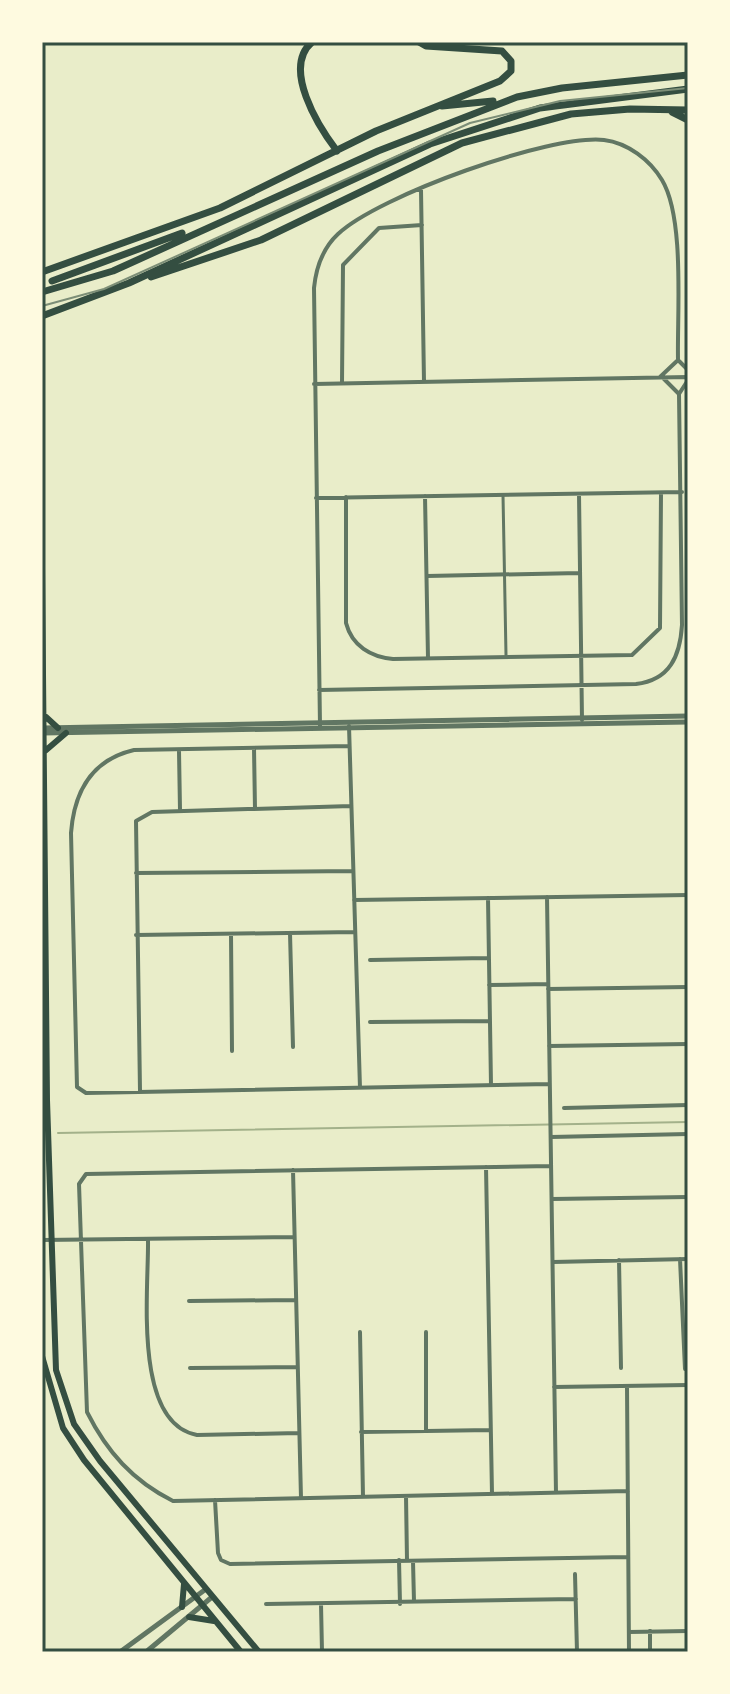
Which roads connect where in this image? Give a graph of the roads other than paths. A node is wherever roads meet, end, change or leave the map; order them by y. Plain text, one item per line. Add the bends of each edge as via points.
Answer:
1 (312, 42) edge
2 (419, 42) edge
3 (679, 42) edge
4 (688, 43) edge
5 (688, 75) edge
6 (688, 89) edge
7 (517, 97) junction
8 (436, 107) junction
9 (665, 110) junction
10 (688, 110) edge
11 (523, 114) junction
12 (688, 120) edge
13 (462, 143) junction
14 (337, 151) junction
15 (421, 190) junction
16 (218, 221) junction
17 (422, 225) junction
18 (42, 272) edge
19 (52, 281) dead end
20 (129, 283) junction
21 (42, 292) edge
22 (43, 316) edge
23 (678, 360) junction
24 (688, 370) edge
25 (659, 378) junction
26 (688, 379) edge
27 (424, 382) junction
28 (314, 384) junction
29 (342, 384) junction
30 (679, 394) junction
31 (682, 492) junction
32 (661, 493) junction
33 (579, 494) junction
34 (503, 495) junction
35 (425, 496) junction
36 (346, 497) junction
37 (316, 498) junction
38 (42, 568) edge
39 (581, 573) junction
40 (505, 574) junction
41 (427, 576) junction
42 (582, 657) junction
43 (428, 658) junction
44 (506, 658) junction
45 (582, 685) junction
46 (319, 690) junction
47 (44, 714) junction
48 (688, 719) edge
49 (582, 721) junction
50 (349, 726) junction
51 (320, 727) junction
52 (58, 728) junction
53 (43, 730) edge
54 (66, 733) junction
55 (349, 746) junction
56 (254, 748) junction
57 (45, 751) junction
58 (179, 751) junction
59 (351, 806) junction
60 (255, 809) junction
61 (180, 810) junction
62 (353, 871) junction
63 (135, 873) junction
64 (688, 895) edge
65 (547, 897) junction
66 (488, 898) junction
67 (354, 900) junction
68 (355, 932) junction
69 (290, 933) junction
70 (231, 934) junction
71 (136, 935) junction
72 (44, 952) edge
73 (488, 958) junction
74 (370, 960) dead end
75 (489, 985) junction
76 (548, 987) junction
77 (688, 987) edge
78 (489, 1021) junction
79 (370, 1022) dead end
80 (688, 1044) edge
81 (549, 1046) junction
82 (293, 1047) dead end
83 (232, 1051) dead end
84 (550, 1084) junction
85 (491, 1085) junction
86 (360, 1088) junction
87 (140, 1091) junction
88 (45, 1100) edge
89 (688, 1105) edge
90 (564, 1108) dead end
91 (688, 1134) edge
92 (551, 1137) junction
93 (551, 1166) junction
94 (486, 1167) junction
95 (293, 1170) junction
96 (688, 1197) edge
97 (552, 1199) junction
98 (294, 1237) junction
99 (148, 1239) junction
100 (42, 1240) edge
101 (52, 1240) junction
102 (79, 1240) junction
103 (680, 1259) junction
104 (688, 1259) edge
105 (619, 1260) junction
106 (553, 1262) junction
107 (296, 1300) junction
108 (189, 1301) dead end
109 (360, 1332) dead end
110 (426, 1332) dead end
111 (42, 1356) edge
112 (297, 1367) junction
113 (190, 1368) dead end
114 (621, 1368) dead end
115 (685, 1369) dead end
116 (688, 1385) edge
117 (627, 1386) junction
118 (554, 1387) junction
119 (491, 1430) junction
120 (426, 1431) junction
121 (361, 1432) junction
122 (299, 1433) junction
123 (628, 1491) junction
124 (556, 1493) junction
125 (492, 1494) junction
126 (406, 1496) junction
127 (363, 1497) junction
128 (301, 1498) junction
129 (215, 1500) junction
130 (628, 1557) junction
131 (399, 1560) junction
132 (410, 1560) junction
133 (575, 1574) dead end
134 (183, 1579) junction
135 (206, 1589) junction
136 (197, 1596) junction
137 (212, 1597) junction
138 (576, 1599) junction
139 (414, 1603) junction
140 (203, 1604) junction
141 (266, 1604) dead end
142 (321, 1604) junction
143 (403, 1604) junction
144 (182, 1607) junction
145 (189, 1617) junction
146 (217, 1622) junction
147 (650, 1631) junction
148 (688, 1631) edge
149 (629, 1632) junction
150 (120, 1652) edge
151 (146, 1652) edge
152 (241, 1652) edge
153 (259, 1652) edge
154 (322, 1652) edge
155 (577, 1652) edge
156 (629, 1652) edge
157 (650, 1652) edge

1 - 14 highway via 300,58 299,75
2 - 8 highway via 490,48 511,61 511,71 500,81
3 - 4 street
5 - 7 highway
6 - 11 highway
7 - 8 highway
7 - 16 highway
8 - 14 highway
9 - 10 highway
9 - 12 highway
9 - 13 highway via 571,114
11 - 13 highway
11 - 20 highway via 430,144
13 - 20 highway via 261,240
14 - 18 highway via 220,208
15 - 17 street
15 - 23 street via 550,146 607,141 630,149 656,171 672,202
15 - 28 street via 349,224 325,252 314,288
16 - 19 highway
16 - 21 highway via 113,271
17 - 27 street
17 - 29 street via 379,228 343,265
20 - 22 highway
23 - 24 street
23 - 25 street
25 - 26 street
25 - 27 street
25 - 30 street
26 - 30 street
27 - 29 street
28 - 29 street
28 - 37 street
30 - 31 street
31 - 32 street
31 - 45 street via 678,655 668,670 644,683
32 - 33 street
32 - 42 street via 660,628 632,655
33 - 34 street
33 - 39 street
34 - 35 street
34 - 40 street
35 - 36 street
35 - 41 street
36 - 37 street
36 - 43 street via 348,632 375,658
37 - 46 street
38 - 47 main road
39 - 40 street
39 - 42 street
40 - 41 street
40 - 44 street
41 - 43 street
42 - 44 street
42 - 45 street
43 - 44 street
45 - 46 street
45 - 49 street
46 - 51 street
47 - 52 main road
47 - 53 main road
48 - 49 street
49 - 50 street
50 - 51 street
50 - 55 street
51 - 52 street
51 - 54 street
52 - 53 street
53 - 54 street
53 - 57 main road
54 - 57 main road
55 - 56 street
55 - 59 street
56 - 58 street
56 - 60 street
57 - 72 main road
58 - 61 street
58 - 87 street via 134,750 110,759 86,780 73,809 77,1087 86,1093
59 - 60 street
59 - 62 street
60 - 61 street
61 - 63 street via 146,813 136,821
62 - 63 street
62 - 67 street
63 - 71 street
64 - 65 street
65 - 66 street
65 - 76 street
66 - 67 street
66 - 73 street
67 - 68 street
68 - 69 street
68 - 86 street
69 - 70 street
69 - 82 street
70 - 71 street
70 - 83 street
71 - 87 street
72 - 88 main road
73 - 74 street
73 - 75 street
75 - 76 street
75 - 78 street
76 - 77 street
76 - 81 street
78 - 79 street
78 - 85 street
80 - 81 street
81 - 84 street
84 - 85 street
84 - 92 street
85 - 86 street
86 - 87 street
88 - 101 main road
89 - 90 street
91 - 92 street
92 - 93 street
93 - 94 street
93 - 97 street
94 - 95 street
94 - 119 street
95 - 98 street
95 - 102 street via 86,1174 79,1184
96 - 97 street
97 - 106 street
98 - 99 street
98 - 107 street
99 - 102 street
99 - 122 street via 149,1371 169,1416 183,1432 197,1435
100 - 101 street
101 - 102 street
101 - 135 main road via 54,1353 67,1409 100,1461
102 - 129 street via 87,1412 129,1473 148,1488 173,1501
103 - 104 street
103 - 105 street
103 - 115 street
105 - 106 street
105 - 114 street
106 - 118 street
107 - 108 street
107 - 112 street
109 - 121 street
110 - 120 street
111 - 134 main road via 63,1428
112 - 113 street
112 - 122 street
116 - 117 street
117 - 118 street
117 - 123 street
118 - 124 street
119 - 120 street
119 - 125 street
120 - 121 street
121 - 127 street
122 - 128 street
123 - 124 street
123 - 130 street
124 - 125 street
125 - 126 street
126 - 127 street
126 - 132 street
127 - 128 street
128 - 129 street
129 - 131 street via 218,1553 230,1564
130 - 132 street
130 - 149 street
131 - 132 street
131 - 143 street
132 - 139 street
133 - 138 street
134 - 136 main road
134 - 144 main road
135 - 136 street
135 - 137 main road
136 - 140 main road
136 - 144 street
137 - 140 street
137 - 153 main road
138 - 139 street
138 - 155 street
139 - 143 street
140 - 145 street
140 - 146 main road
141 - 142 street
142 - 143 street
142 - 154 street
144 - 150 street
145 - 146 main road
145 - 151 street
146 - 152 main road
147 - 148 street
147 - 149 street
147 - 157 street
149 - 156 street

